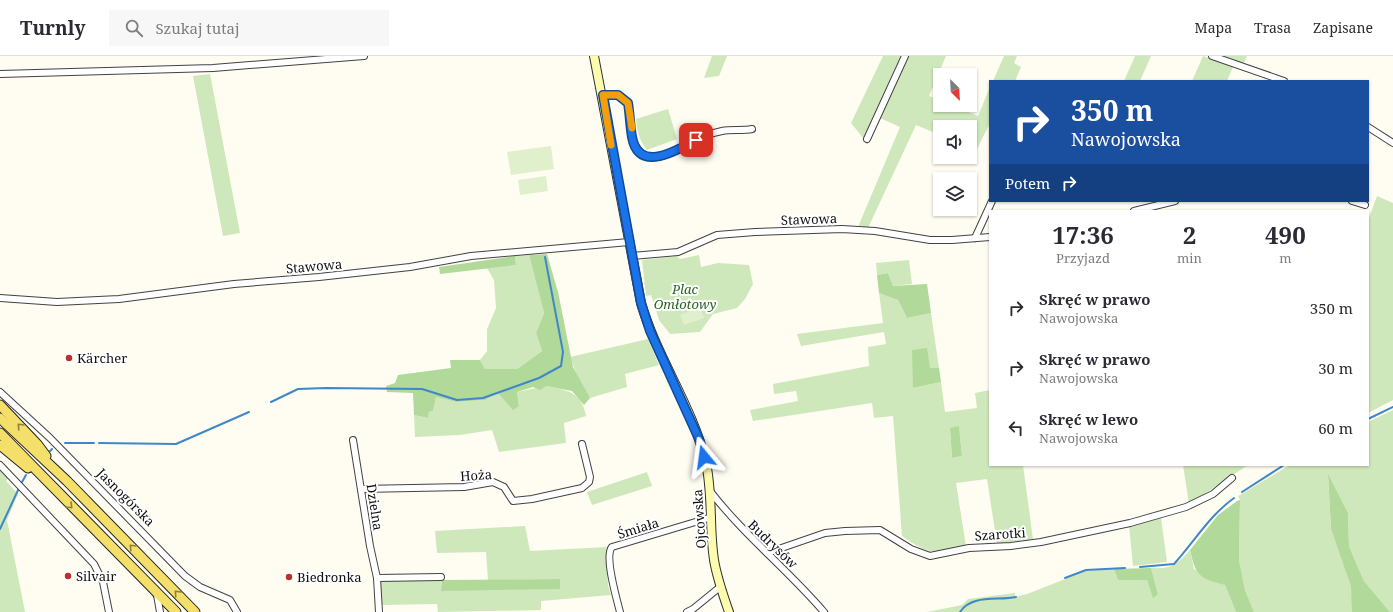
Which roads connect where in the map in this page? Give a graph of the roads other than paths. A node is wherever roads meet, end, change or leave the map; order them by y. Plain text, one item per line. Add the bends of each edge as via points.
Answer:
1 (364, 56) edge
2 (594, 56) edge
3 (905, 56) edge
4 (1212, 56) edge
5 (332, 57) edge
6 (0, 74) edge
7 (1281, 80) edge
8 (603, 95) junction
9 (1369, 128) edge
10 (752, 129) dead end
11 (867, 139) dead end
12 (1393, 143) edge
13 (992, 202) edge
14 (1171, 202) edge
15 (1355, 202) edge
16 (1365, 205) dead end
17 (1138, 210) edge
18 (989, 237) edge
19 (975, 238) junction
20 (630, 242) junction
21 (632, 256) junction
22 (0, 298) edge
23 (0, 392) edge
24 (0, 405) edge
25 (0, 418) edge
26 (0, 433) edge
27 (353, 440) dead end
28 (582, 444) dead end
29 (0, 445) edge
30 (0, 464) edge
31 (53, 467) junction
32 (42, 478) junction
33 (1232, 478) dead end
34 (361, 488) junction
35 (710, 490) junction
36 (712, 517) junction
37 (767, 553) junction
38 (441, 577) dead end
39 (377, 578) junction
40 (720, 587) junction
41 (155, 592) junction
42 (109, 612) edge
43 (160, 612) edge
44 (176, 612) edge
45 (194, 612) edge
46 (237, 612) edge
47 (379, 612) edge
48 (620, 612) edge
49 (687, 612) edge
50 (729, 612) edge
51 (824, 612) edge

1 - 5 street
2 - 8 street, Ojcowska
3 - 11 street
4 - 7 street
5 - 6 street via 213,68
8 - 10 street via 618,95 628,103 632,139 639,151 648,157 656,158 723,131
8 - 20 street, Ojcowska
9 - 12 street
13 - 19 street
14 - 17 street
15 - 16 street
18 - 19 street, Stawowa
19 - 21 street, Stawowa via 930,240 875,231 842,229 755,232 717,235 678,252
20 - 21 street, Ojcowska
20 - 22 street, Stawowa via 471,256 410,267 234,284 119,299 57,302
21 - 35 street, Ojcowska via 646,320 699,439
23 - 46 street, Jasnogórska via 50,438 185,576 200,587 230,600
31 -> 24 main road via 37,444
25 - 31 main road
26 - 32 main road
27 - 34 street, Dzielna
28 - 34 street, Hoża via 589,482 582,488 532,499 512,501 504,487 493,482 464,487
29 - 32 main road
30 - 42 street via 94,564 103,582
45 -> 31 main road
32 -> 41 main road
33 - 37 street, Szarotki via 1213,494 1186,507 1130,523 1041,542 969,548 930,556 911,549 880,530 845,531 825,534
34 - 39 street, Dzielna
35 - 36 street, Ojcowska
35 - 37 street, Budrysów via 744,532
36 - 40 street, Ojcowska via 714,558
36 - 48 street, Śmiała via 612,548 612,576
37 - 51 street, Budrysów
38 - 39 street
39 - 47 street, Dzielna
40 - 49 street
40 - 50 street, Ojcowska
41 - 43 street
41 - 44 main road

